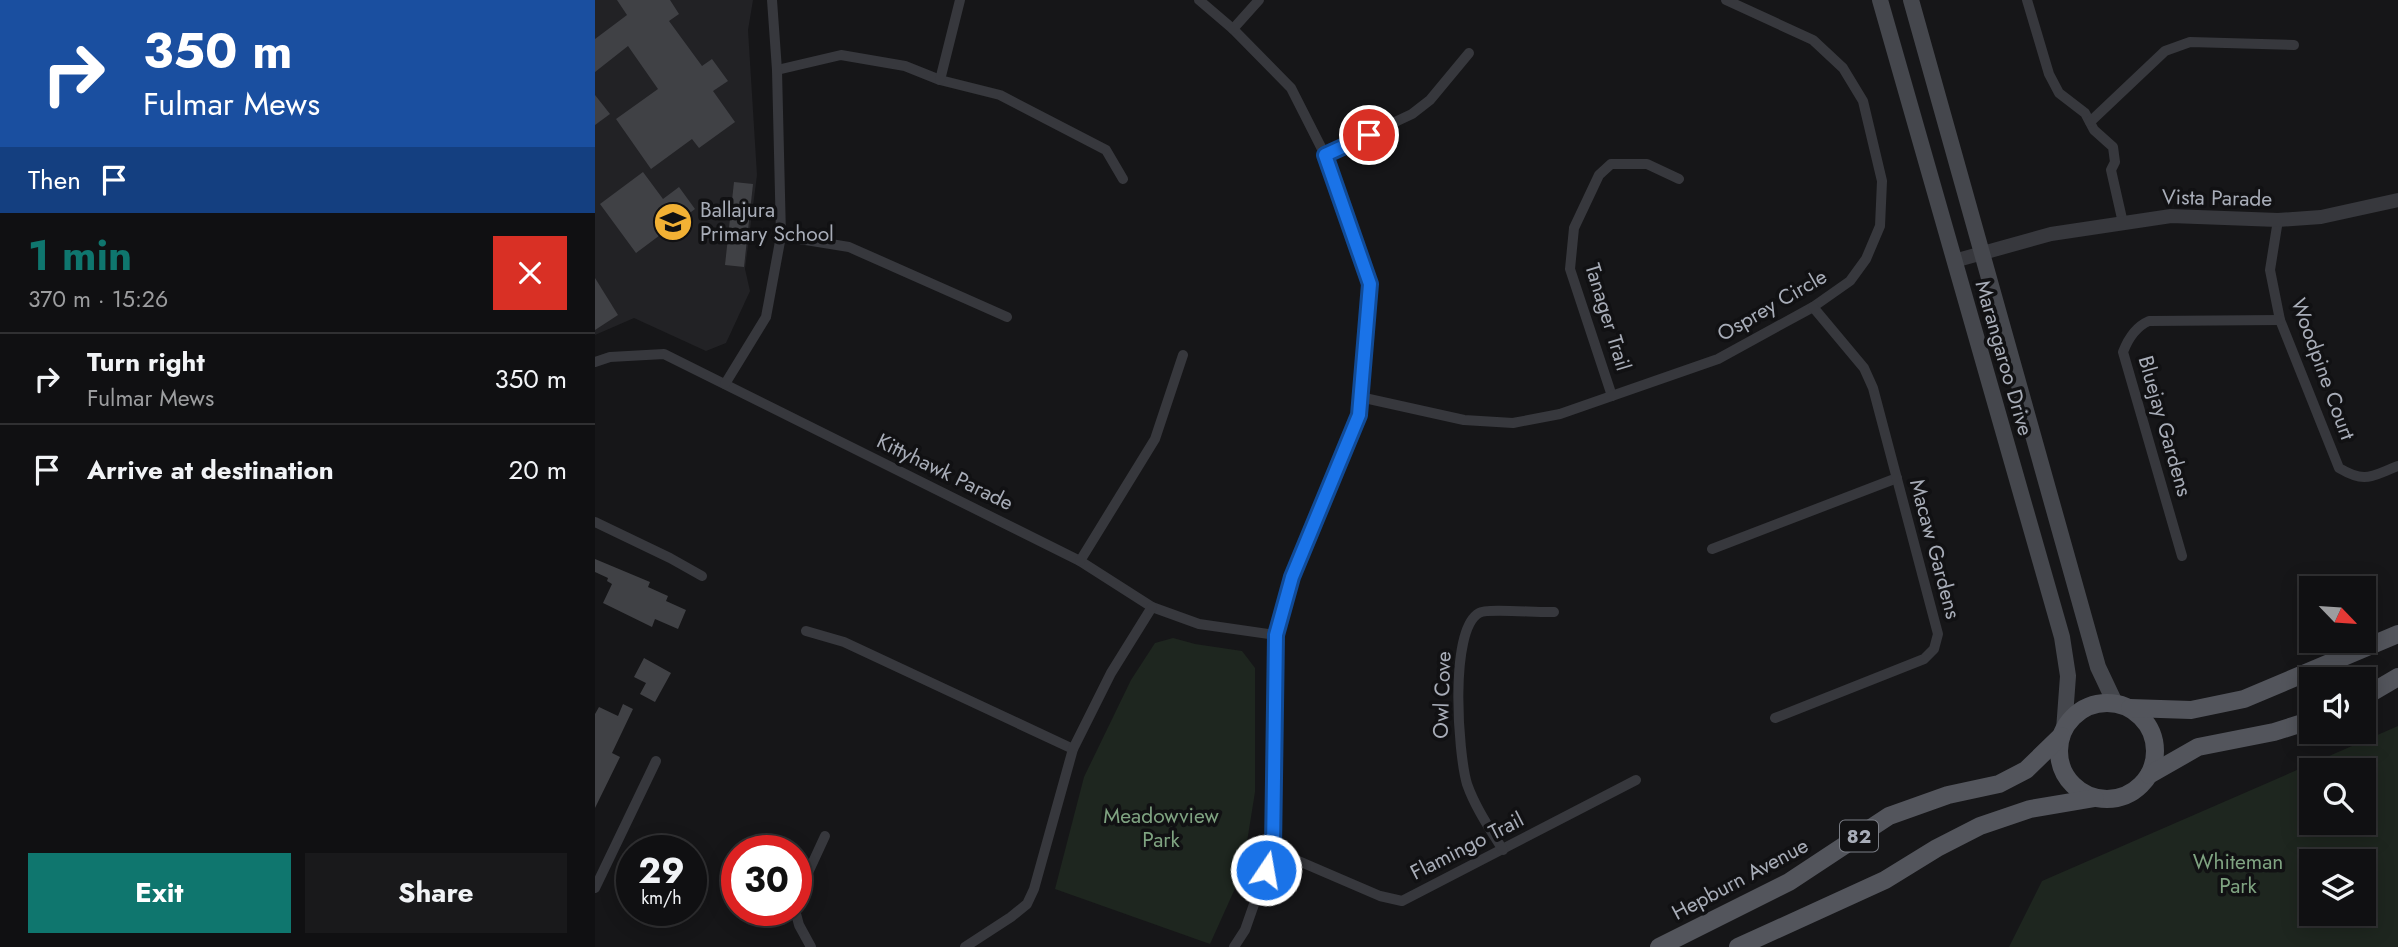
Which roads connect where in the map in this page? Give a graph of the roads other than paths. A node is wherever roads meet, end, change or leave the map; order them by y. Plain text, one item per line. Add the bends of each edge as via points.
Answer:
1 (772, 0) edge
2 (960, 0) edge
3 (1199, 0) edge
4 (1259, 0) edge
5 (1726, 0) edge
6 (1880, 0) edge
7 (1911, 0) edge
8 (2027, 0) edge
9 (1233, 29) junction
10 (2294, 45) dead end
11 (1469, 53) dead end
12 (777, 70) junction
13 (940, 80) junction
14 (2090, 122) junction
15 (1325, 155) junction
16 (1123, 179) dead end
17 (1679, 179) dead end
18 (2398, 200) edge
19 (2279, 220) junction
20 (2123, 223) junction
21 (781, 236) junction
22 (1983, 253) junction
23 (1954, 261) junction
24 (1813, 307) junction
25 (1007, 317) dead end
26 (2280, 320) junction
27 (1183, 355) dead end
28 (595, 362) edge
29 (725, 384) junction
30 (1612, 396) junction
31 (1360, 397) junction
32 (2398, 466) edge
33 (1897, 478) junction
34 (595, 522) edge
35 (1712, 549) dead end
36 (2182, 556) dead end
37 (1080, 561) junction
38 (702, 576) dead end
39 (1152, 607) junction
40 (1553, 612) dead end
41 (806, 631) dead end
42 (2398, 634) edge
43 (1276, 635) junction
44 (2398, 677) edge
45 (2376, 690) edge
46 (2122, 706) junction
47 (1775, 718) dead end
48 (2299, 724) edge
49 (2063, 733) junction
50 (1073, 749) junction
51 (656, 761) dead end
52 (2149, 775) junction
53 (1636, 780) dead end
54 (2095, 798) junction
55 (825, 836) dead end
56 (1273, 850) junction
57 (1503, 850) junction
58 (812, 864) edge
59 (595, 888) edge
60 (800, 926) edge
61 (811, 947) edge
62 (965, 947) edge
63 (1234, 947) edge
64 (1659, 947) edge
65 (1738, 947) edge

1 - 12 street
2 - 13 street
3 - 9 street
4 - 9 street
5 - 24 street, Osprey Circle via 1813,40 1843,68 1863,101 1882,181 1880,226 1866,259 1850,281
6 - 23 main road, Marangaroo Drive
7 - 22 main road, Marangaroo Drive
8 - 14 street via 2049,74 2059,93
9 - 15 street via 1291,89
10 - 14 street via 2179,44 2165,51
11 - 15 street via 1430,100 1412,114
12 - 13 street via 841,55 905,66
12 - 21 street
13 - 16 street via 1000,95 1106,150
14 - 20 street via 2113,146 2111,170
15 - 31 street via 1370,284
17 - 30 street, Tanager Trail via 1647,164 1611,164 1598,175 1574,228 1570,269
18 - 19 street, Vista Parade via 2321,217
19 - 20 street, Vista Parade via 2171,215
19 - 26 street, Woodpine Court via 2270,270
20 - 22 street, Vista Parade via 2051,234
21 - 25 street via 849,247
21 - 29 street via 766,317
22 - 23 street, Vista Parade
22 - 46 main road, Marangaroo Drive via 2096,658
23 - 49 main road, Marangaroo Drive via 2062,637 2068,676
24 - 30 street, Osprey Circle via 1718,359
24 - 33 street, Macaw Gardens via 1864,368
26 - 32 street, Woodpine Court via 2339,468 2365,478
26 - 36 street, Bluejay Gardens via 2149,321 2128,338 2123,352
27 - 37 street via 1155,439
28 - 29 street, Kittyhawk Parade via 664,354
29 - 37 street, Kittyhawk Parade
30 - 31 street, Osprey Circle via 1560,414 1513,423 1464,420
31 - 43 street via 1359,415 1292,577
33 - 35 street
33 - 47 street, Macaw Gardens via 1938,634 1934,649 1924,659
34 - 38 street
37 - 39 street, Kittyhawk Parade
39 - 43 street, Kittyhawk Parade via 1199,624
39 - 50 street via 1111,673
40 - 57 street, Owl Cove via 1482,611 1465,629 1460,657 1459,748 1478,807
41 - 50 street via 844,642
42 - 46 main road, 82 via 2244,699 2191,710
43 - 56 street
44 - 45 main road
46 - 49 main road, 82 via 2089,706 2074,715
46 - 52 main road via 2145,720 2154,737 2156,757
48 - 52 main road, 82 via 2199,747
49 - 54 main road via 2059,754 2067,778 2079,791
49 - 64 main road, Hepburn Avenue / 82 via 2026,770 1999,784 1948,795 1889,816 1789,882
50 - 62 street via 1027,904
51 - 59 street
52 - 54 main road, 82 via 2122,798
53 - 57 street, Flamingo Trail
54 - 65 main road, 82 via 2030,809 1980,826 1885,880
55 - 58 street
56 - 57 street, Flamingo Trail via 1402,901
56 - 63 street via 1245,930
60 - 61 street

